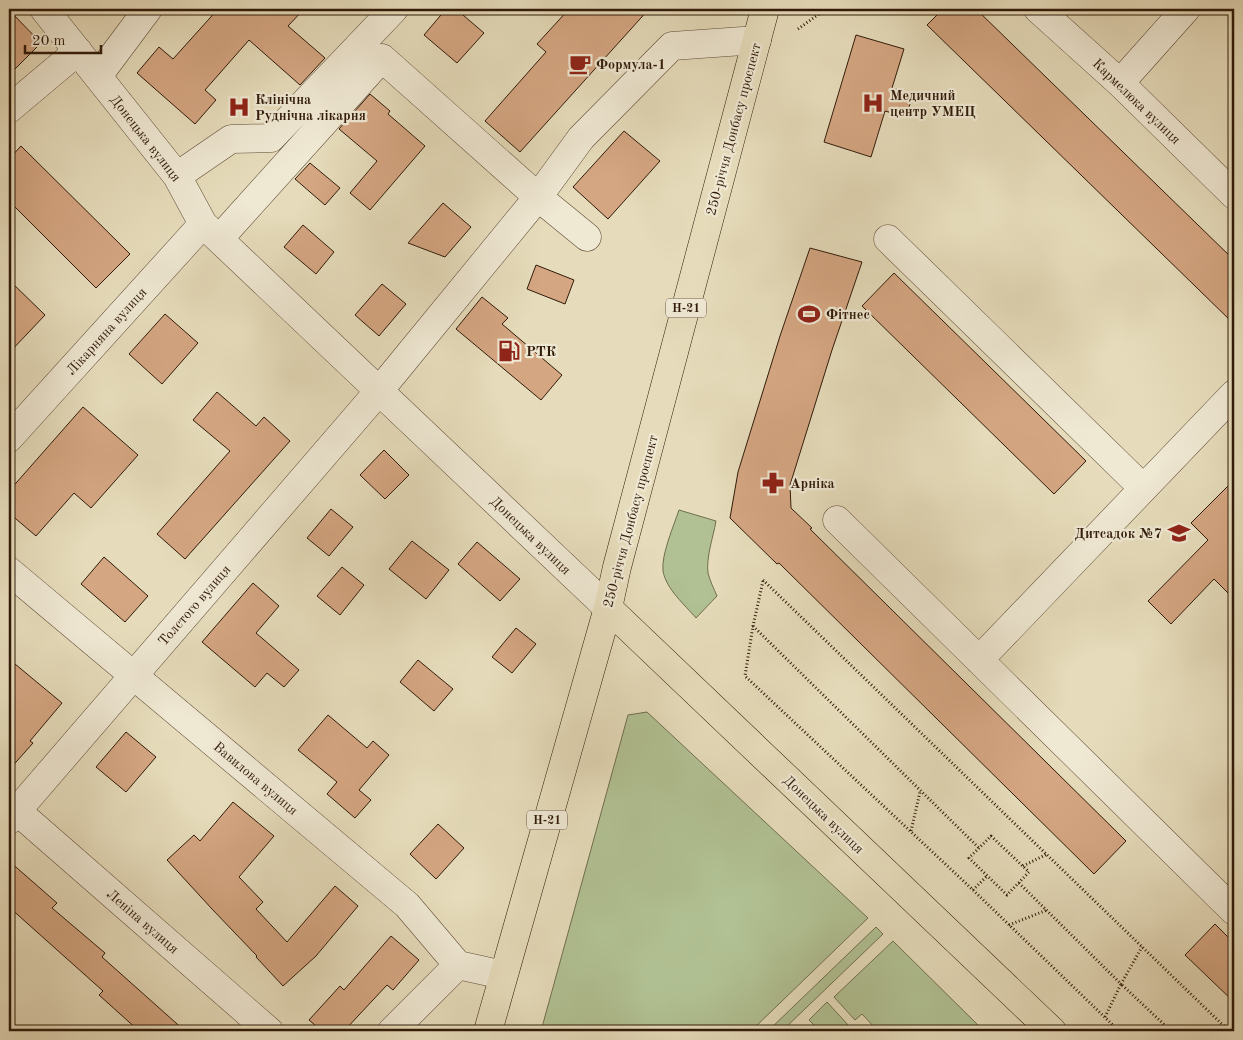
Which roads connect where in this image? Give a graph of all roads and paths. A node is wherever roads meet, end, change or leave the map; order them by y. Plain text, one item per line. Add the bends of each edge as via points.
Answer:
1 (44, 9) edge
2 (148, 9) edge
3 (394, 9) edge
4 (766, 9) edge
5 (826, 9) edge
6 (1038, 9) edge
7 (1186, 9) edge
8 (798, 29) dead end
9 (757, 40) junction
10 (78, 51) junction
11 (98, 76) junction
12 (1120, 83) junction
13 (9, 108) edge
14 (177, 176) junction
15 (1234, 195) edge
16 (538, 197) junction
17 (211, 231) junction
18 (587, 236) dead end
19 (888, 239) dead end
20 (379, 391) junction
21 (1234, 394) edge
22 (9, 438) edge
23 (1143, 488) junction
24 (837, 520) dead end
25 (9, 571) edge
26 (608, 608) junction
27 (753, 626) junction
28 (979, 660) junction
29 (133, 676) junction
30 (920, 792) junction
31 (13, 815) edge
32 (911, 832) junction
33 (979, 848) junction
34 (1047, 854) junction
35 (1022, 866) junction
36 (988, 876) junction
37 (1019, 883) junction
38 (973, 890) junction
39 (1229, 895) edge
40 (1047, 910) junction
41 (1009, 925) junction
42 (1142, 947) junction
43 (458, 965) junction
44 (503, 975) junction
45 (1121, 984) junction
46 (1105, 1017) junction
47 (269, 1031) edge
48 (392, 1031) edge
49 (488, 1031) edge
50 (1052, 1031) edge
51 (1119, 1031) edge
52 (1171, 1031) edge
53 (1229, 1031) edge

1 - 10 street, Донецька вулиця
2 - 11 street
3 - 14 street via 271,138 231,139
4 - 9 main road, 250-річчя Донбасу проспект / Н-21
5 - 8 path
6 - 12 street, Кармелюка вулиця
7 - 12 street
9 - 16 street, Толстого вулиця via 672,46 581,138
9 - 26 main road, 250-річчя Донбасу проспект / Н-21
10 - 11 street, Донецька вулиця
10 - 13 street
11 - 14 street, Донецька вулиця
12 - 15 street, Кармелюка вулиця
14 - 17 street, Донецька вулиця
16 - 17 street, Лікарняна вулиця via 382,58
16 - 18 street
16 - 20 street, Толстого вулиця
17 - 20 street, Донецька вулиця
17 - 22 street, Лікарняна вулиця
19 - 23 street
20 - 26 street, Донецька вулиця
20 - 29 street, Толстого вулиця
21 - 23 street
23 - 28 street
24 - 28 street
25 - 29 street, Вавилова вулиця
26 - 44 main road, 250-річчя Донбасу проспект / Н-21
26 - 50 main road, Донецька вулиця
27 - 30 path
27 - 32 path via 745,676
27 - 34 path via 764,580
28 - 39 street
29 - 31 street, Толстого вулиця
29 - 43 street, Вавилова вулиця via 408,906
30 - 32 path
30 - 33 path
31 - 47 street, Леніна вулиця
32 - 38 path
33 - 35 path via 991,836
33 - 36 path via 969,858
34 - 35 path
34 - 42 path
35 - 37 path via 1029,872
36 - 37 path via 1007,895
36 - 38 path
37 - 40 path
38 - 41 path
40 - 41 path
40 - 45 path
41 - 46 path
42 - 45 path
42 - 53 path
43 - 44 street
43 - 48 street
44 - 49 main road, 250-річчя Донбасу проспект / Н-21
45 - 46 path
45 - 52 path
46 - 51 path

